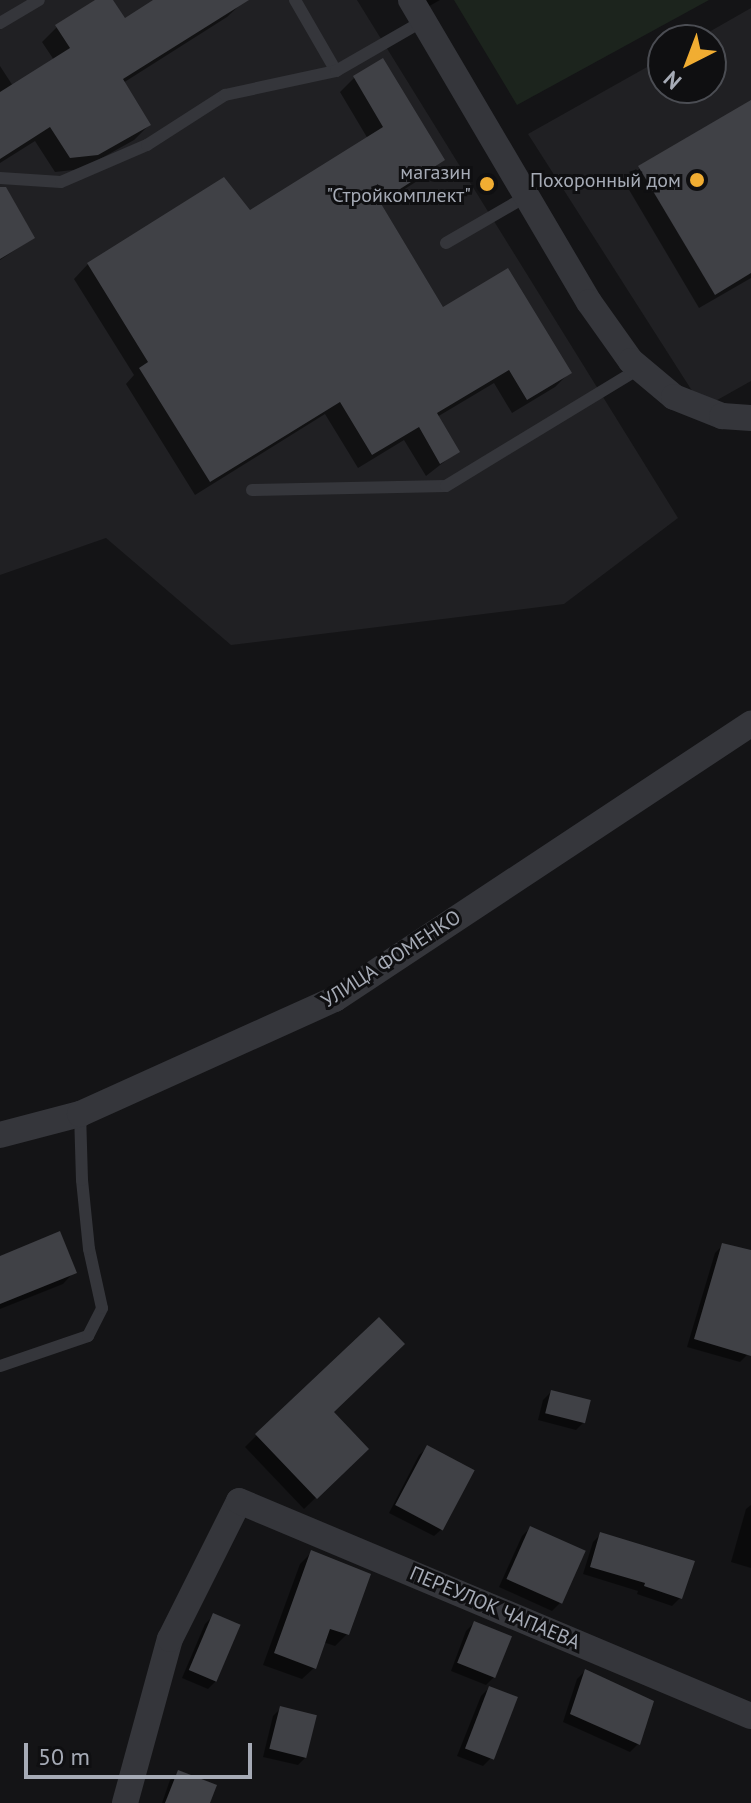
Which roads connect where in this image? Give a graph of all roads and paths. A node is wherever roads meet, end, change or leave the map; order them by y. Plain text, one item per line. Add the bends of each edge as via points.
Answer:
1 (39, 0) edge
2 (295, 0) edge
3 (417, 10) edge
4 (0, 23) edge
5 (336, 71) junction
6 (0, 178) edge
7 (527, 196) junction
8 (446, 243) dead end
9 (640, 368) junction
10 (751, 418) edge
11 (252, 490) dead end
12 (751, 724) edge
13 (80, 1114) junction
14 (0, 1135) edge
15 (0, 1366) edge
16 (751, 1716) edge
17 (125, 1803) edge

1 - 4 lane
2 - 5 lane
3 - 5 lane
3 - 7 street
5 - 6 lane via 225,95 147,145 61,182
7 - 8 lane
7 - 9 street via 589,302
9 - 10 street via 674,397 722,416
9 - 11 lane via 446,486
12 - 13 street, УЛИЦА ФОМЕНКО via 335,999
13 - 14 street, УЛИЦА ФОМЕНКО
13 - 15 lane via 86,1222 102,1308 88,1336
16 - 17 street, ПЕРЕУЛОК ЧАПАЕВА via 239,1501 170,1639

